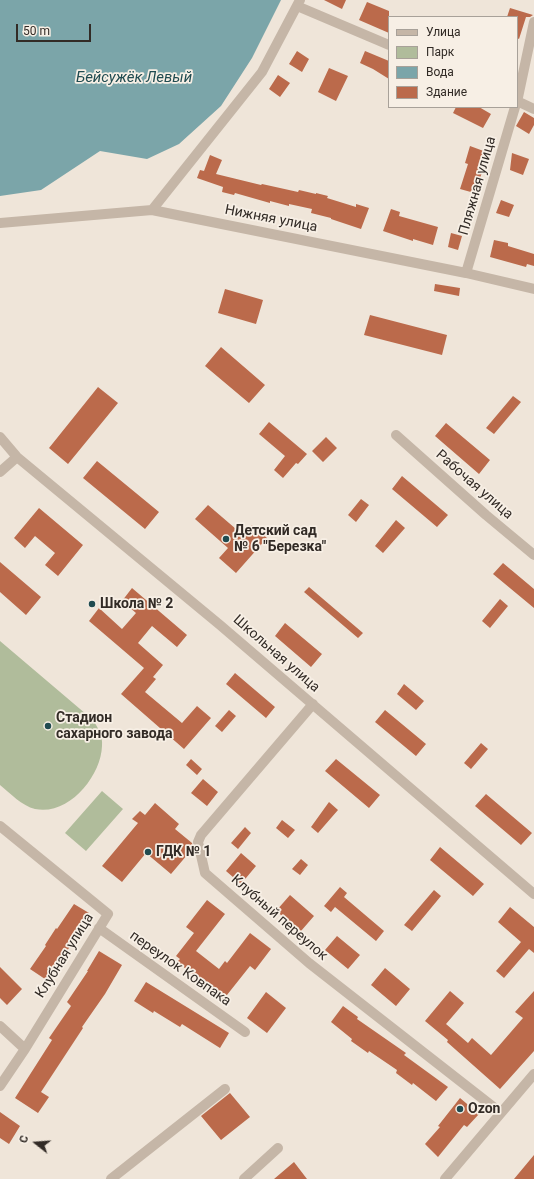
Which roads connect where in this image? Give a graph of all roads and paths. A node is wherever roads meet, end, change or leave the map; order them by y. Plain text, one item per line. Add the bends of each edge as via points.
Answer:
1 (299, 3) edge
2 (534, 22) edge
3 (388, 45) edge
4 (518, 96) edge
5 (518, 101) edge
6 (515, 108) edge
7 (534, 109) edge
8 (152, 210) junction
9 (0, 223) edge
10 (466, 273) junction
11 (534, 288) edge
12 (396, 435) dead end
13 (0, 437) edge
14 (17, 457) junction
15 (0, 472) edge
16 (534, 555) edge
17 (313, 704) junction
18 (0, 826) edge
19 (534, 894) edge
20 (99, 928) junction
21 (0, 1026) edge
22 (245, 1032) dead end
23 (25, 1049) junction
24 (534, 1074) edge
25 (0, 1086) edge
26 (225, 1089) dead end
27 (500, 1113) junction
28 (278, 1148) dead end
29 (111, 1179) edge
30 (244, 1179) edge
31 (445, 1179) edge

1 - 3 street
1 - 8 street via 262,72
2 - 4 street
5 - 7 street
6 - 10 street, Пляжная улица
8 - 9 street, Нижняя улица
8 - 10 street, Нижняя улица
10 - 11 street, Нижняя улица
12 - 16 street, Рабочая улица
13 - 14 street, Школьная улица
14 - 15 street
14 - 17 street, Школьная улица
17 - 19 street, Школьная улица
17 - 27 street, Клубный переулок via 202,835 198,842 205,873 309,963
18 - 20 street, Клубная улица via 108,914
20 - 22 street, переулок Ковпака
20 - 23 street, Клубная улица
21 - 23 street
23 - 25 street, Клубная улица
24 - 27 street
26 - 29 street
27 - 31 street
28 - 30 street

